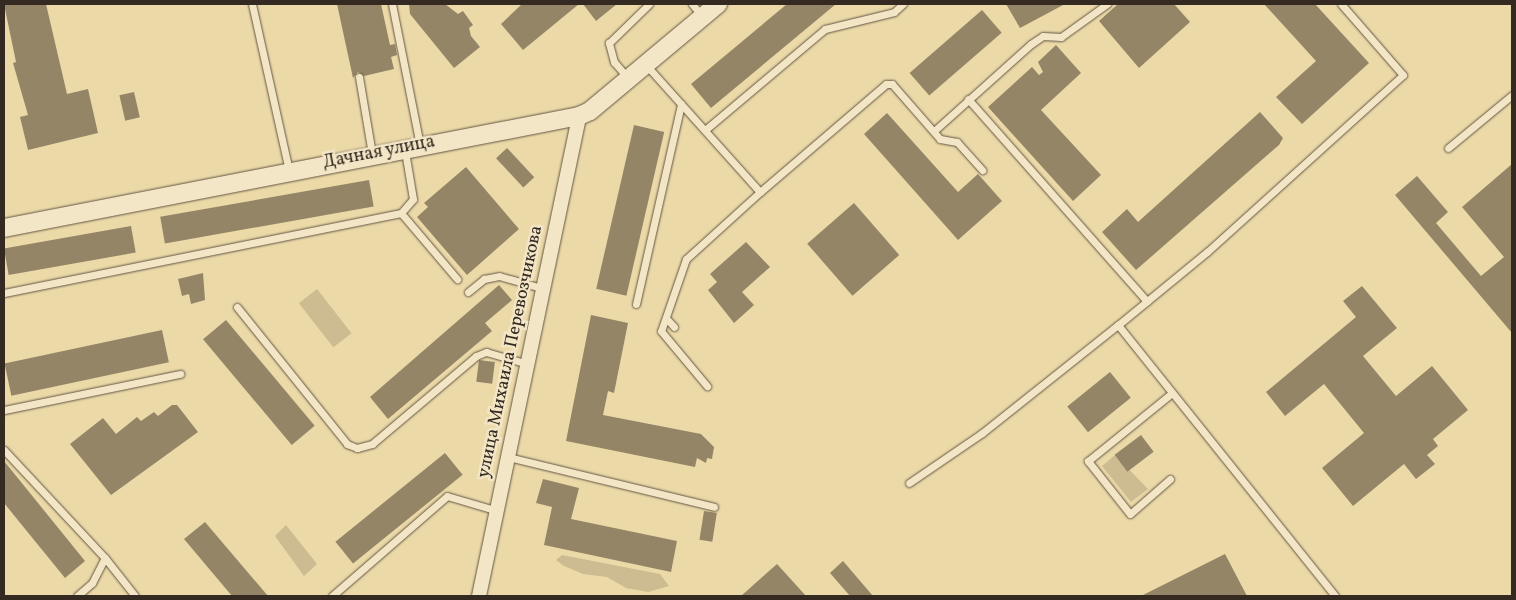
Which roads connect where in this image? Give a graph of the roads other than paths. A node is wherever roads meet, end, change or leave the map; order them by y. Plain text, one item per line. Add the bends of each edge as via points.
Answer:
1 (252, 4) edge
2 (392, 4) edge
3 (649, 4) edge
4 (718, 4) edge
5 (903, 4) edge
6 (1107, 4) edge
7 (1341, 4) edge
8 (697, 10) edge
9 (647, 66) junction
10 (359, 77) dead end
11 (629, 79) junction
12 (1512, 95) edge
13 (968, 99) junction
14 (681, 104) junction
15 (579, 116) junction
16 (705, 130) junction
17 (934, 131) junction
18 (412, 147) junction
19 (1448, 148) dead end
20 (372, 154) junction
21 (982, 170) dead end
22 (289, 171) junction
23 (760, 192) junction
24 (401, 213) junction
25 (4, 228) edge
26 (457, 279) dead end
27 (545, 290) junction
28 (468, 292) dead end
29 (4, 293) edge
30 (1147, 301) junction
31 (636, 304) dead end
32 (237, 307) dead end
33 (666, 318) junction
34 (1118, 325) junction
35 (674, 327) dead end
36 (528, 364) junction
37 (180, 374) dead end
38 (707, 386) dead end
39 (1172, 393) junction
40 (4, 410) edge
41 (4, 450) edge
42 (508, 457) junction
43 (1170, 479) dead end
44 (909, 484) dead end
45 (714, 507) dead end
46 (496, 510) junction
47 (105, 558) junction
48 (77, 596) edge
49 (135, 596) edge
50 (332, 596) edge
51 (479, 596) edge
52 (1335, 596) edge

1 - 22 lane
2 - 18 lane
3 - 11 lane via 609,43 614,62
4 - 8 street, Дачная улица
5 - 16 lane via 885,15 825,29
6 - 13 lane via 1061,37 1053,34 1037,40
7 - 30 lane via 1403,76
8 - 9 street, Дачная улица
9 - 11 street, Дачная улица
9 - 14 lane
10 - 20 lane
11 - 15 street, Дачная улица
12 - 19 lane
13 - 17 lane
13 - 30 lane
14 - 16 lane
14 - 31 lane
15 - 18 street, Дачная улица
15 - 27 street, улица Михаила Перевозчикова
16 - 23 lane
17 - 21 lane via 942,140 957,142
17 - 23 lane via 892,84 886,84
18 - 20 street, Дачная улица
18 - 24 lane via 412,199
20 - 22 street, Дачная улица
22 - 25 street, Дачная улица
23 - 33 lane via 686,259
24 - 26 lane
24 - 29 lane
27 - 28 lane via 499,276 484,279
27 - 36 street, улица Михаила Перевозчикова
30 - 34 lane
32 - 36 lane via 347,444 357,448 372,444 476,356 486,352
33 - 35 lane
33 - 38 lane via 663,337
34 - 39 lane
34 - 44 lane via 982,433
36 - 42 street, улица Михаила Перевозчикова
37 - 40 lane
39 - 43 lane via 1088,462 1130,514
39 - 52 lane
41 - 47 lane
42 - 45 lane
42 - 46 street, улица Михаила Перевозчикова
46 - 50 lane via 447,496
46 - 51 street, улица Михаила Перевозчикова
47 - 48 lane via 92,583
47 - 49 lane

